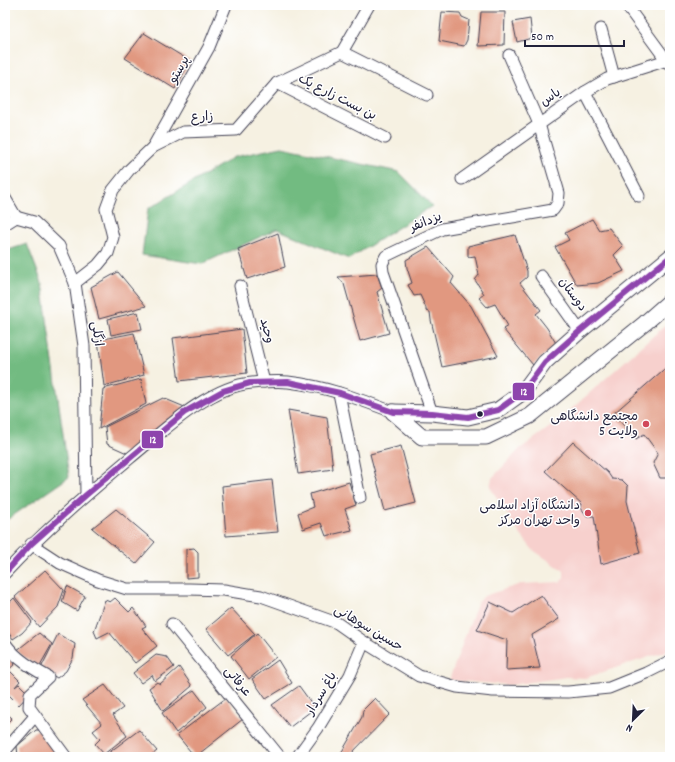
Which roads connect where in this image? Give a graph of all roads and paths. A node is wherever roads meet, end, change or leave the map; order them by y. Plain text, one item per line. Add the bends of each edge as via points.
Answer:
1 (226, 5) edge
2 (369, 5) edge
3 (626, 5) edge
4 (601, 29) dead end
5 (342, 52) junction
6 (509, 55) dead end
7 (668, 63) edge
8 (614, 77) junction
9 (277, 83) junction
10 (585, 92) junction
11 (427, 95) dead end
12 (539, 124) junction
13 (385, 138) dead end
14 (153, 147) junction
15 (462, 180) dead end
16 (639, 196) dead end
17 (5, 198) edge
18 (16, 217) junction
19 (5, 224) edge
20 (670, 257) edge
21 (541, 276) dead end
22 (74, 283) junction
23 (240, 286) dead end
24 (670, 302) edge
25 (580, 331) junction
26 (264, 382) junction
27 (339, 393) junction
28 (393, 412) junction
29 (432, 413) junction
30 (86, 495) junction
31 (360, 498) dead end
32 (32, 544) junction
33 (5, 573) edge
34 (172, 624) dead end
35 (364, 642) junction
36 (5, 643) edge
37 (670, 661) edge
38 (35, 716) junction
39 (5, 751) edge
40 (66, 757) edge
41 (280, 757) edge
42 (297, 757) edge

1 - 14 street, پرستو via 209,47
2 - 5 street
3 - 7 street
4 - 8 street
5 - 9 street, زارع
5 - 11 street
6 - 12 street
7 - 8 street, یاس
8 - 10 street, یاس
9 - 13 street, بن بست زارع یک
9 - 14 street, زارع via 236,130 183,132
10 - 12 street, یاس
10 - 16 street
12 - 15 street, یاس
12 - 29 street, یزدانفر via 559,193 558,203 552,210 442,229 386,256 382,264
14 - 22 street, زارع via 112,190 106,209 113,236 108,253 98,266
17 - 18 street
18 - 19 street
18 - 22 street, ازگلی via 34,222 60,246
20 - 25 main road
21 - 25 street, دوستان
22 - 30 street, ازگلی via 84,346
23 - 26 street, وحید
24 - 28 main road via 530,416 486,437 422,436
25 - 29 main road via 546,362 523,392 498,410 468,417
26 - 27 street via 288,382
26 - 30 street via 222,391 186,412
27 - 28 street
27 - 31 street
28 - 29 main road
30 - 32 street
32 - 33 street
32 - 35 street, حسین سوهانی via 60,563 120,587 224,590 261,596 337,623
34 - 41 street, عرفاتی
35 - 37 street, حسین سوهانی via 419,676 457,687 493,691 568,692 609,688
35 - 42 street, باغ سردار via 350,675
36 - 38 street via 28,666 48,677 30,694 29,707
38 - 39 street
38 - 40 street

